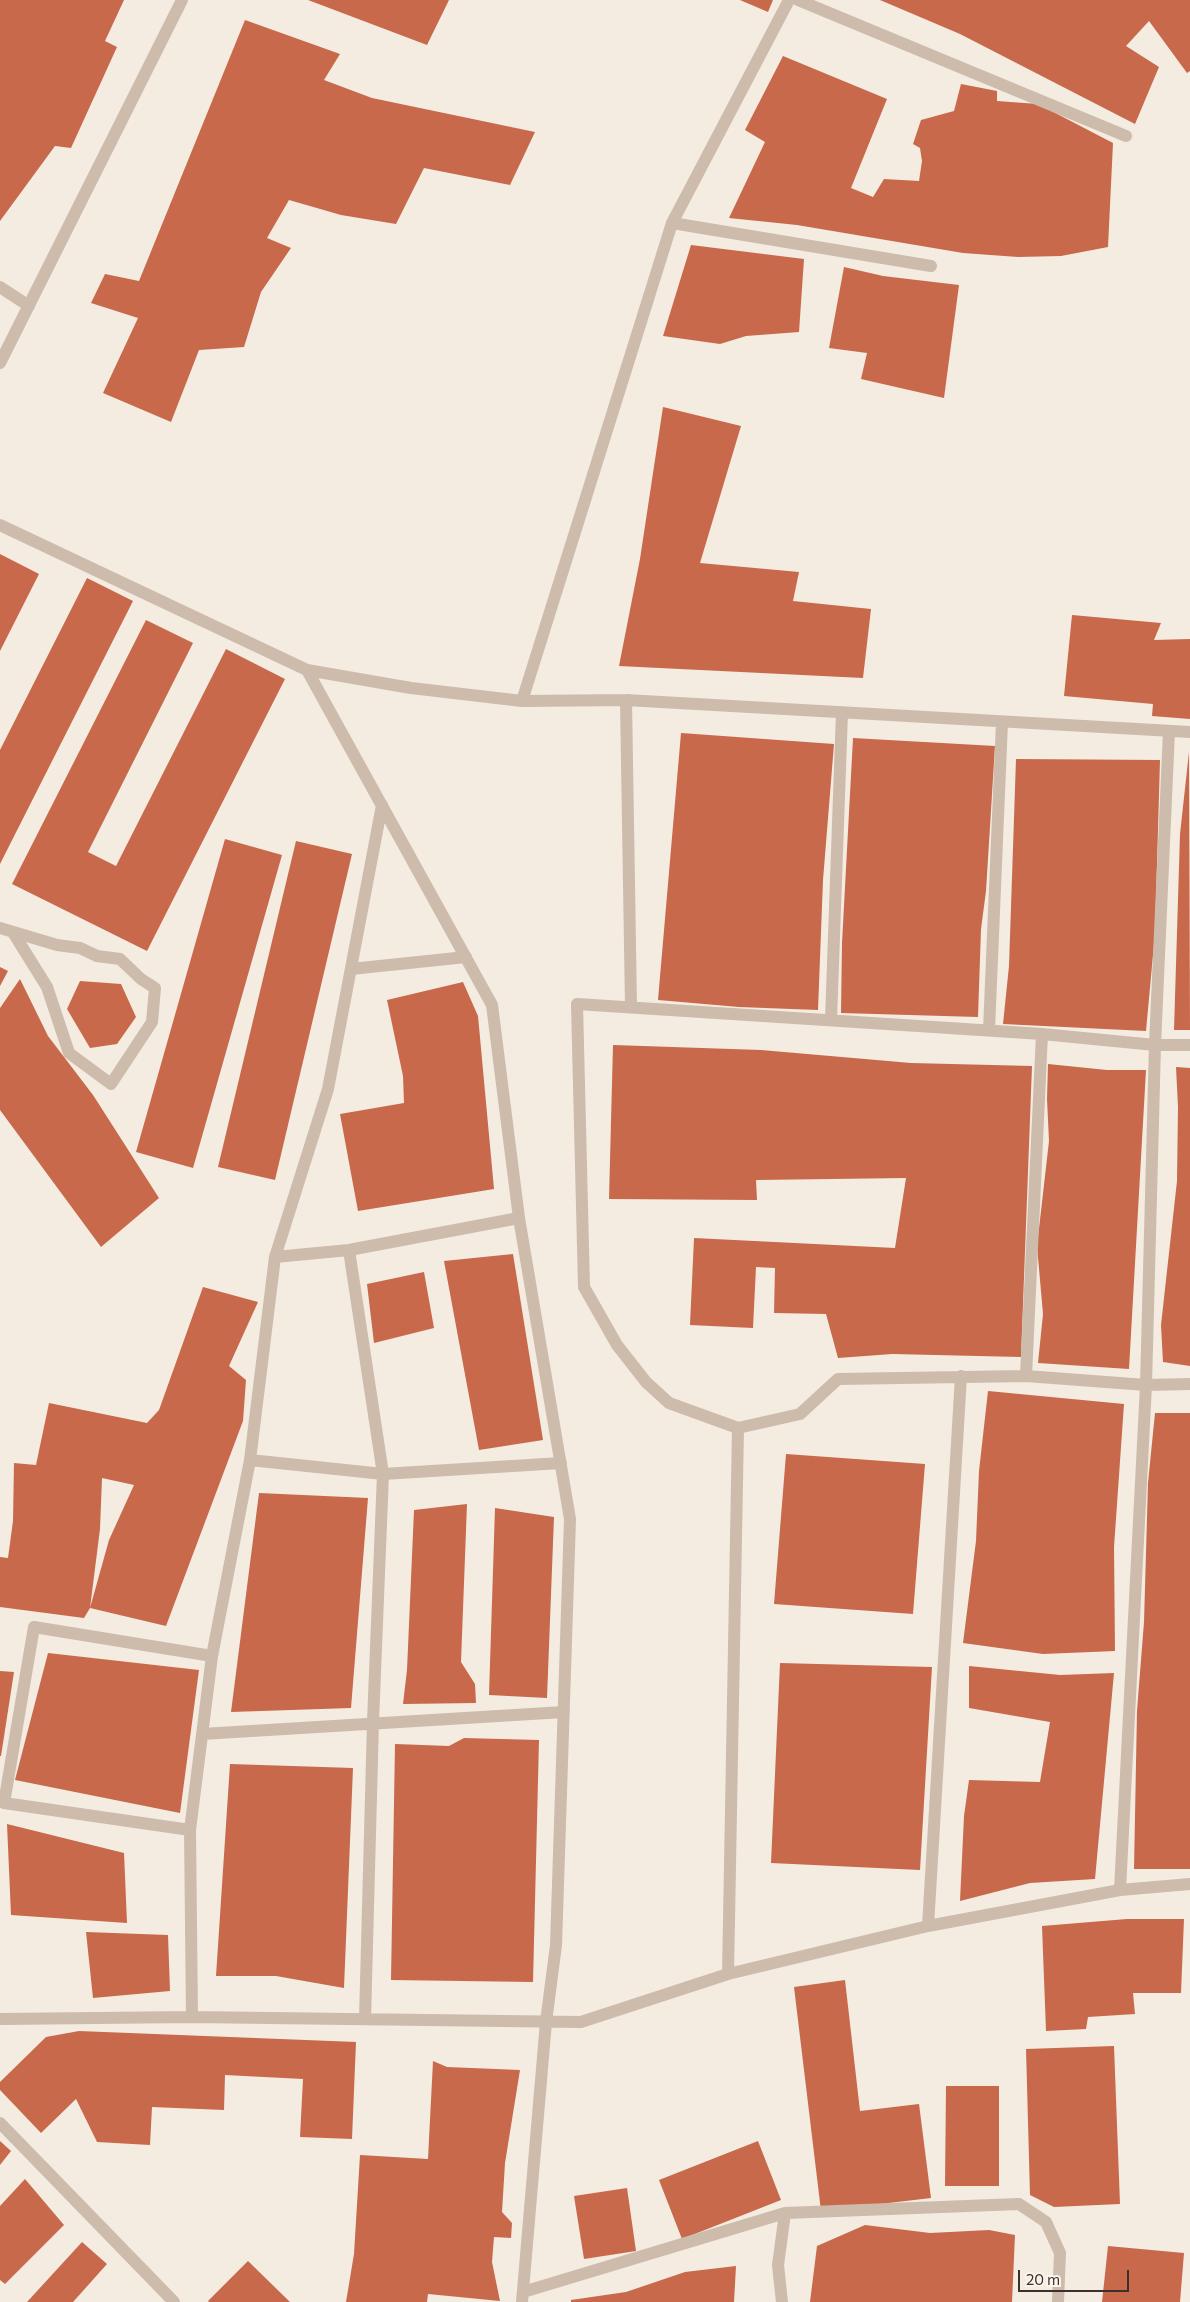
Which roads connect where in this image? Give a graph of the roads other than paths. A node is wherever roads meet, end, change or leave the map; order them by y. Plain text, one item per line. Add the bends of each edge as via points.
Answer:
1 (182, 0) edge
2 (790, 0) edge
3 (798, 0) edge
4 (1126, 136) dead end
5 (672, 223) junction
6 (931, 266) dead end
7 (0, 287) edge
8 (29, 306) junction
9 (0, 363) edge
10 (0, 525) edge
11 (307, 670) junction
12 (626, 700) junction
13 (522, 701) junction
14 (842, 712) junction
15 (1002, 722) junction
16 (1169, 732) junction
17 (1190, 732) edge
18 (382, 805) junction
19 (0, 928) edge
20 (14, 934) junction
21 (466, 957) junction
22 (351, 969) junction
23 (630, 1007) junction
24 (830, 1020) junction
25 (989, 1030) junction
26 (1042, 1034) junction
27 (1155, 1045) junction
28 (1190, 1045) edge
29 (519, 1218) junction
30 (349, 1250) junction
31 (275, 1257) junction
32 (961, 1376) junction
33 (1026, 1376) junction
34 (1190, 1384) edge
35 (1146, 1385) junction
36 (738, 1428) junction
37 (250, 1460) junction
38 (561, 1463) junction
39 (383, 1474) junction
40 (212, 1656) junction
41 (564, 1712) junction
42 (373, 1722) junction
43 (202, 1734) junction
44 (190, 1830) junction
45 (1190, 1884) edge
46 (1120, 1890) junction
47 (928, 1926) junction
48 (728, 1974) junction
49 (192, 2016) junction
50 (0, 2019) edge
51 (365, 2019) junction
52 (546, 2022) junction
53 (0, 2123) edge
54 (785, 2213) junction
55 (523, 2297) edge
56 (174, 2302) edge
57 (782, 2302) edge
58 (1058, 2302) edge

1 - 8 street
2 - 5 street
3 - 4 street
5 - 6 street
5 - 13 street
7 - 8 street
8 - 9 street
10 - 11 street
11 - 13 street via 411,688
11 - 18 street
12 - 13 street
12 - 14 street
12 - 23 street
14 - 15 street
14 - 24 street
15 - 16 street
15 - 25 street
16 - 17 street
16 - 27 street
18 - 21 street
18 - 22 street
19 - 20 street
20 - 20 street via 120,959 156,988 152,1022 111,1084 69,1053 47,987
21 - 22 street
21 - 29 street via 492,1005
22 - 31 street via 328,1089
23 - 24 street
23 - 36 street via 577,1004 584,1287 617,1345 646,1382 669,1403
24 - 25 street
25 - 26 street
26 - 27 street
26 - 33 street
27 - 28 street
27 - 35 street
29 - 30 street
29 - 38 street
30 - 31 street
30 - 39 street
31 - 37 street
32 - 33 street
32 - 36 street via 838,1379 800,1414
32 - 47 street
33 - 35 street
34 - 35 street
35 - 46 street
36 - 48 street
37 - 39 street
37 - 40 street
38 - 39 street
38 - 41 street via 570,1519
39 - 42 street
40 - 43 street
40 - 44 street via 34,1627 4,1803
41 - 42 street
41 - 52 street via 556,1945
42 - 43 street
42 - 51 street
43 - 44 street
44 - 49 street
45 - 46 street
46 - 47 street
47 - 48 street
48 - 52 street via 581,2022
49 - 50 street
49 - 51 street
51 - 52 street
52 - 55 street
53 - 56 street
54 - 55 street
54 - 57 street via 778,2264
54 - 58 street via 1019,2204 1046,2222 1060,2254

